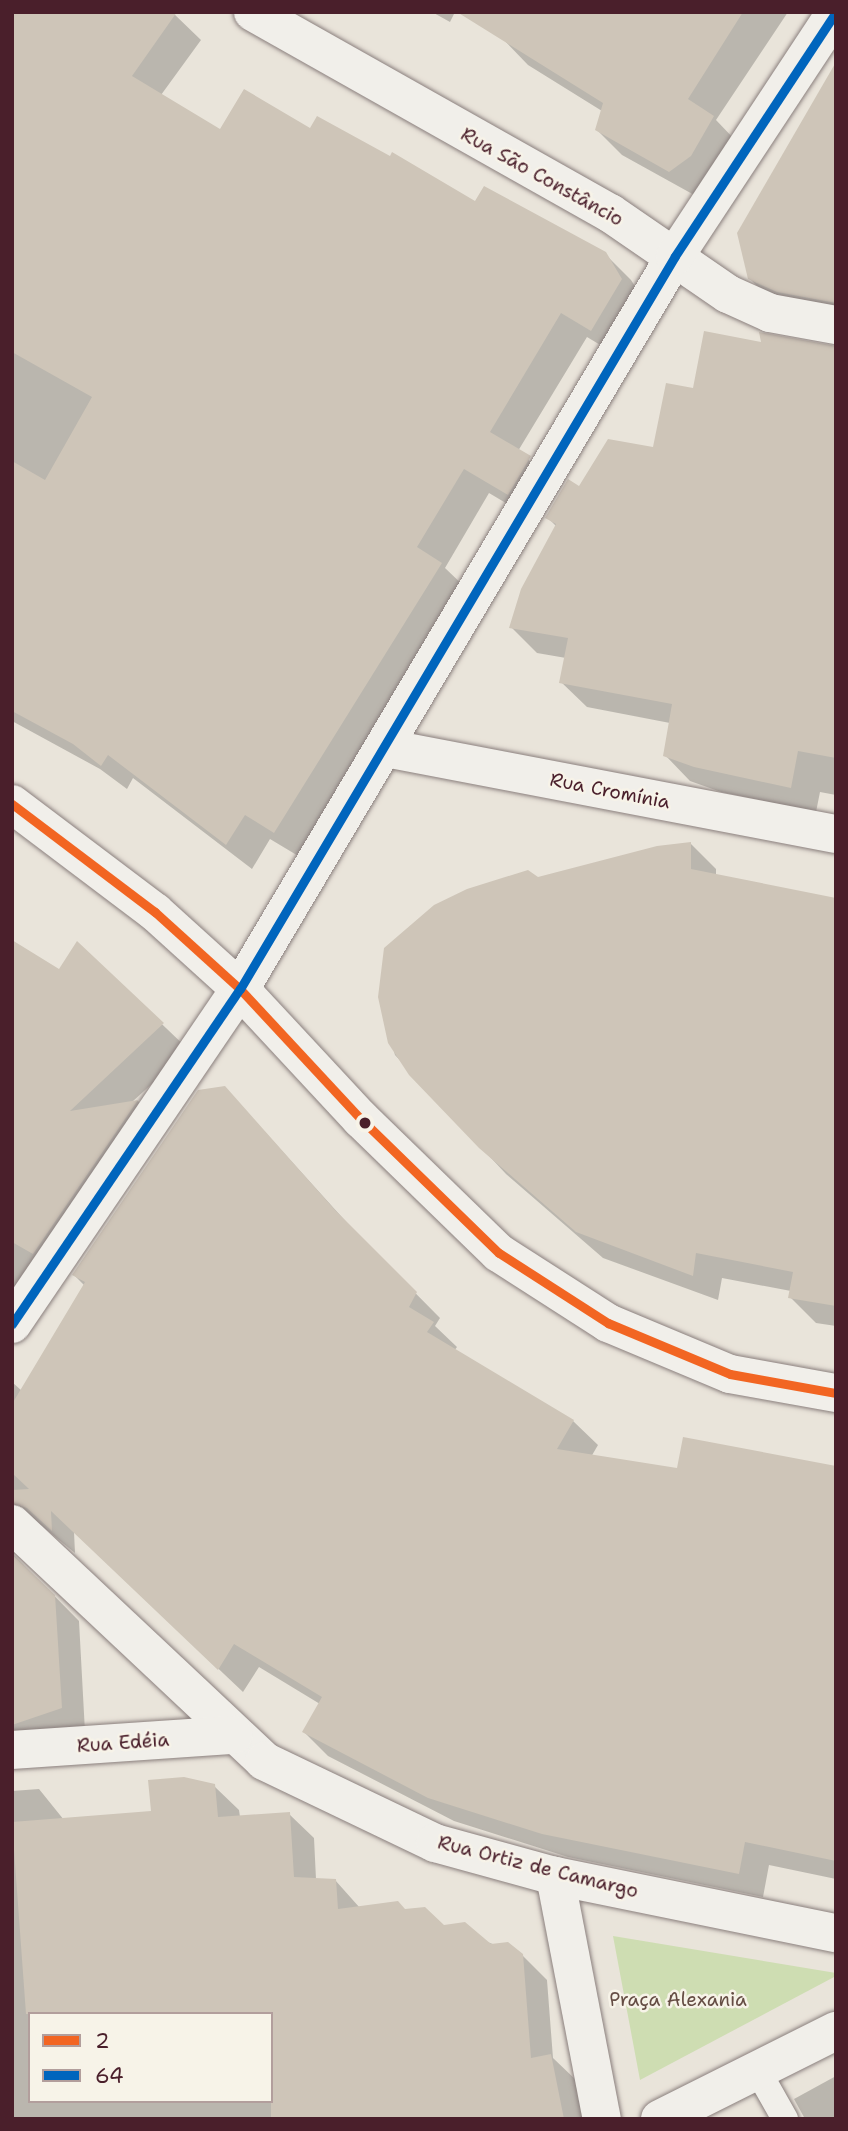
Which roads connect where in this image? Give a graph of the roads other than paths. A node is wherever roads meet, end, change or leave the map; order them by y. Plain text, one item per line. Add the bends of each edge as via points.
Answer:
1 (253, 12) edge
2 (836, 12) edge
3 (675, 256) junction
4 (836, 325) edge
5 (385, 748) junction
6 (12, 804) edge
7 (836, 834) edge
8 (240, 989) junction
9 (12, 1324) edge
10 (836, 1393) edge
11 (12, 1524) edge
12 (233, 1735) junction
13 (12, 1750) edge
14 (555, 1876) junction
15 (836, 1933) edge
16 (836, 2031) edge
17 (759, 2073) junction
18 (602, 2119) edge
19 (660, 2119) edge
20 (785, 2119) edge

1 - 3 street, Rua São Constâncio via 610,213
2 - 3 street
3 - 4 street, Rua São Constâncio via 728,294 770,313
3 - 5 street
5 - 7 street, Rua Cromínia
5 - 8 street
6 - 8 street via 155,912
8 - 9 street
8 - 10 street via 361,1119 499,1253 608,1322 730,1374
11 - 12 street, Rua Ortiz de Camargo
12 - 13 street, Rua Edéia
12 - 14 street, Rua Ortiz de Camargo via 264,1761 435,1843
14 - 15 street, Rua Ortiz de Camargo
14 - 18 street
16 - 17 street
17 - 19 street
17 - 20 lane

